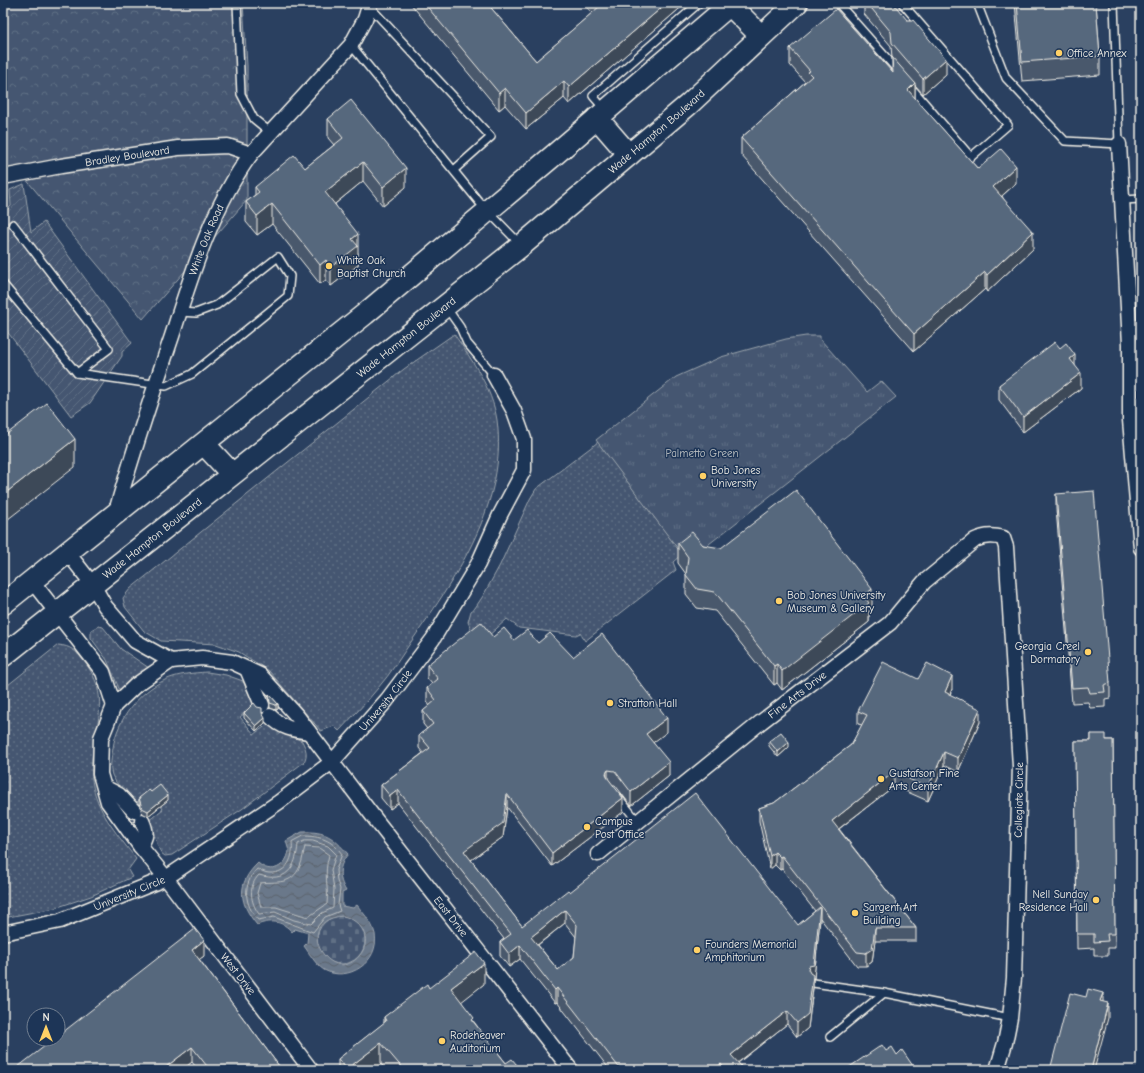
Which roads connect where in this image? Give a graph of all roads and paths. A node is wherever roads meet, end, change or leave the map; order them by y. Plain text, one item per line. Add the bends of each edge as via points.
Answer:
1 (237, 3) edge
2 (699, 3) edge
3 (797, 3) edge
4 (902, 3) edge
5 (977, 3) edge
6 (1114, 3) edge
7 (370, 4) edge
8 (731, 4) edge
9 (842, 4) edge
10 (761, 36) junction
11 (351, 45) junction
12 (602, 114) junction
13 (270, 132) junction
14 (1120, 144) junction
15 (251, 154) junction
16 (629, 155) junction
17 (454, 170) junction
18 (3, 178) edge
19 (1141, 199) edge
20 (1122, 200) junction
21 (488, 211) junction
22 (12, 224) dead end
23 (521, 246) junction
24 (3, 284) edge
25 (444, 306) junction
26 (180, 312) junction
27 (1135, 324) edge
28 (77, 373) junction
29 (494, 375) joint
30 (156, 384) junction
31 (1135, 417) edge
32 (204, 444) junction
33 (232, 474) junction
34 (114, 516) junction
35 (993, 536) joint
36 (1141, 548) edge
37 (68, 553) junction
38 (32, 581) junction
39 (93, 585) junction
40 (3, 604) edge
41 (56, 614) junction
42 (3, 656) edge
43 (171, 661) junction
44 (247, 669) junction
45 (114, 706) junction
46 (309, 732) junction
47 (332, 762) junction
48 (104, 787) junction
49 (615, 793) edge
50 (638, 822) junction
51 (140, 846) junction
52 (598, 854) dead end
53 (166, 878) junction
54 (3, 933) edge
55 (813, 983) edge
56 (884, 993) junction
57 (1010, 1018) junction
58 (830, 1037) dead end
59 (311, 1070) edge
60 (571, 1070) edge
61 (997, 1070) edge

1 - 13 lane via 241,94 254,119
2 - 12 lane via 593,96
3 - 10 main road, Wade Hampton Boulevard
4 - 9 lane via 1008,125 971,157
5 - 14 lane via 1006,78 1065,140
6 - 14 lane
7 - 11 street, White Oak Road
7 - 17 lane via 491,136
8 - 10 main road
8 - 12 main road
10 - 16 main road, Wade Hampton Boulevard via 688,105
11 - 13 street, White Oak Road
11 - 17 lane
12 - 16 main road
12 - 21 main road
13 - 15 street, White Oak Road
14 - 20 street
15 - 18 street, Bradley Boulevard via 228,146 178,148 61,166
15 - 26 street, White Oak Road via 225,195 206,238
16 - 23 main road, Wade Hampton Boulevard
17 - 21 lane
19 - 20 lane
20 - 27 street
21 - 23 lane
21 - 32 main road
22 - 28 lane via 109,349
23 - 25 main road, Wade Hampton Boulevard
24 - 28 lane
25 - 29 lane, University Circle via 460,327 467,343
25 - 33 main road, Wade Hampton Boulevard
26 - 30 street, White Oak Road
26 - 30 lane via 196,313 217,306 278,257 290,276 288,296 192,374 166,386
27 - 31 street
28 - 30 lane
29 - 47 street, University Circle via 514,411 524,439 524,470 500,514 478,564 433,639 387,700
30 - 34 street, White Oak Road
31 - 36 street
32 - 33 main road
32 - 34 main road
33 - 39 main road, Wade Hampton Boulevard
34 - 37 main road
35 - 50 street, Fine Arts Drive via 975,540 924,582 890,623 761,722
35 - 57 street, Collegiate Circle via 1003,538 1006,547 1020,766 1014,978
37 - 38 main road
37 - 39 street
38 - 40 main road
38 - 41 street
39 - 41 main road, Wade Hampton Boulevard
39 - 43 street via 105,606 135,641
41 - 42 main road, Wade Hampton Boulevard
41 - 45 street via 102,672
43 - 44 street, East Drive via 202,658 232,662
43 - 45 street via 136,685
44 - 46 street, East Drive via 260,676
44 - 46 street via 266,711 278,724 289,729
45 - 48 street, West Drive via 101,738 100,774
46 - 47 street, East Drive
47 - 53 street, University Circle via 279,802
47 - 60 street, East Drive
48 - 51 street, West Drive via 108,802
48 - 51 street via 119,795 138,816 147,831 146,838
49 - 50 lane
50 - 52 street, Fine Arts Drive
51 - 53 street, West Drive
53 - 54 street, University Circle via 60,921
53 - 59 street, West Drive
55 - 56 lane
56 - 57 lane
56 - 58 lane
57 - 61 street, Collegiate Circle

